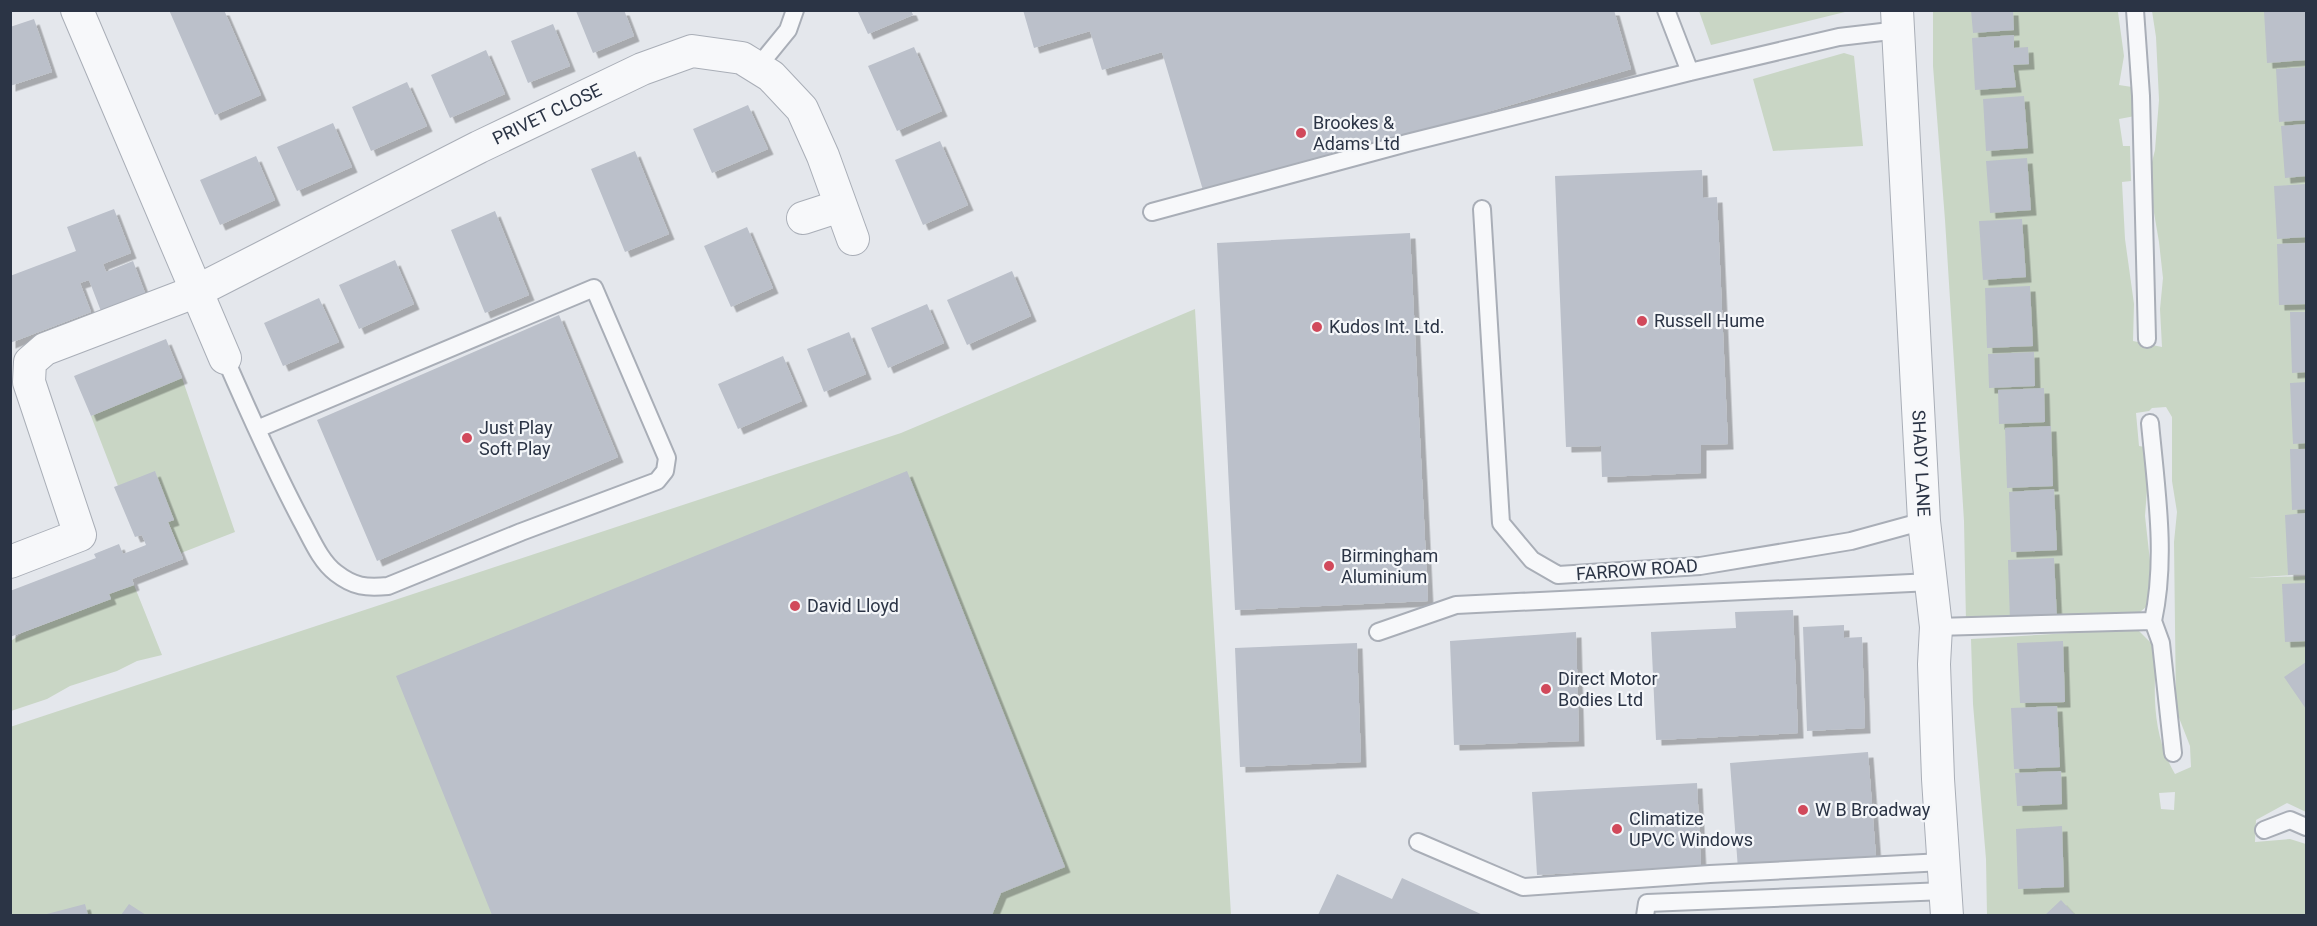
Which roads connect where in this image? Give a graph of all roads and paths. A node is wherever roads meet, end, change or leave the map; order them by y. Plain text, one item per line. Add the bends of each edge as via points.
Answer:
1 (77, 10) edge
2 (795, 10) edge
3 (1666, 10) edge
4 (2135, 10) edge
5 (1898, 20) edge
6 (757, 68) junction
7 (1689, 72) junction
8 (840, 206) junction
9 (1482, 209) dead end
10 (1152, 212) dead end
11 (803, 218) dead end
12 (853, 239) dead end
13 (197, 291) junction
14 (2147, 339) dead end
15 (225, 358) joint
16 (20, 378) edge
17 (2150, 423) dead end
18 (257, 429) junction
19 (1924, 521) junction
20 (10, 562) edge
21 (1931, 582) junction
22 (2153, 621) junction
23 (1936, 627) junction
24 (1378, 632) dead end
25 (2173, 753) dead end
26 (2307, 827) edge
27 (2264, 830) dead end
28 (1418, 842) dead end
29 (1945, 889) edge
30 (1646, 915) edge

1 - 13 street
2 - 6 lane via 788,30
3 - 7 lane
4 - 14 lane
5 - 7 lane
5 - 19 street, SHADY LANE
6 - 8 street, PRIVET CLOSE via 771,76 802,108
6 - 13 street, PRIVET CLOSE via 742,58 692,51 642,69
7 - 10 lane
8 - 11 street
8 - 12 street, PRIVET CLOSE
9 - 19 lane, FARROW ROAD via 1501,523 1532,560 1558,575 1700,566 1851,541
13 - 15 street
13 - 16 street, PRIVET CLOSE via 45,349
15 - 18 lane
16 - 20 street via 80,535
17 - 22 lane via 2158,512 2158,596
18 - 18 lane via 594,288 667,458 665,471 657,481 388,586 364,588 334,572 322,558
19 - 21 street, SHADY LANE
21 - 23 street, SHADY LANE
21 - 24 lane via 1456,605
22 - 23 lane
22 - 25 lane via 2161,643
23 - 29 street, SHADY LANE via 1934,664
26 - 27 lane via 2290,820
28 - 29 lane via 1523,887
29 - 30 lane via 1647,903

